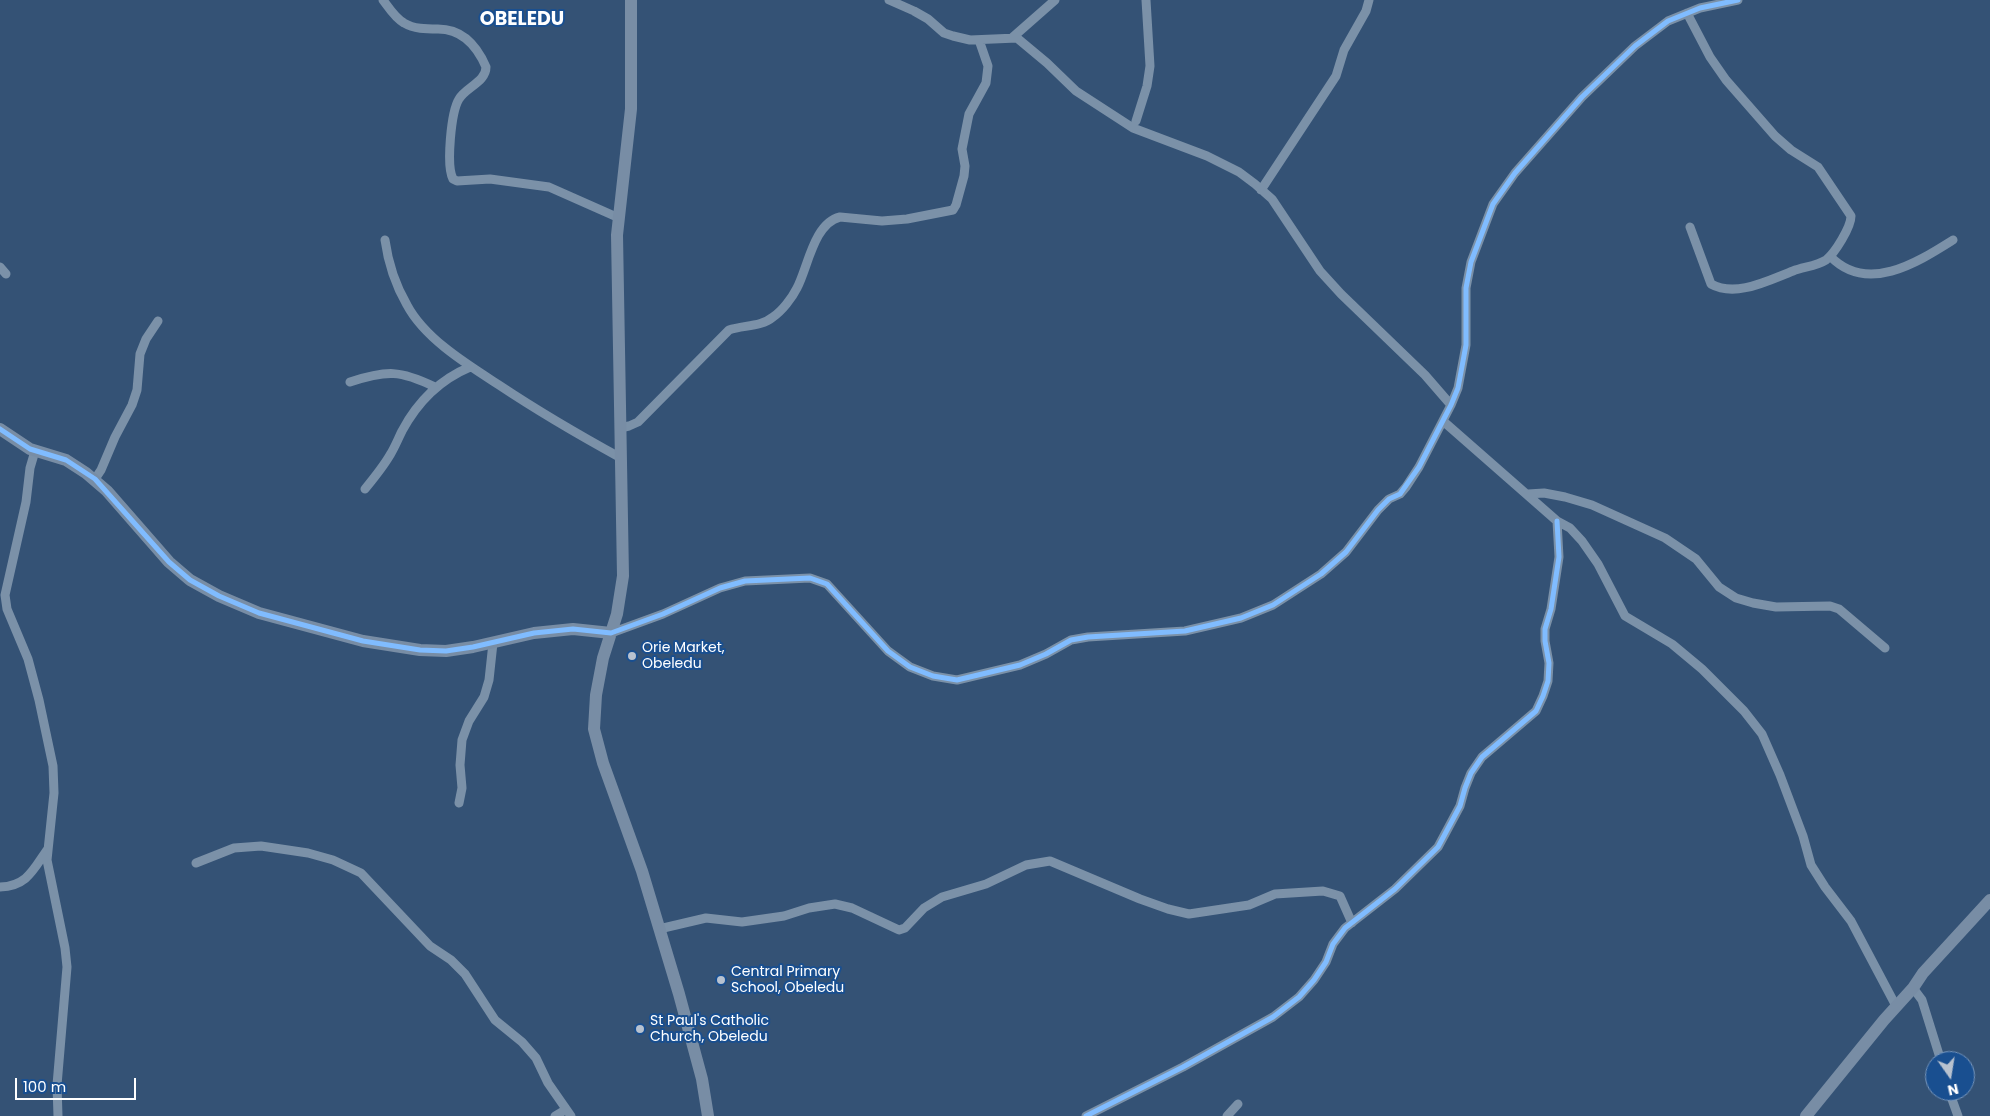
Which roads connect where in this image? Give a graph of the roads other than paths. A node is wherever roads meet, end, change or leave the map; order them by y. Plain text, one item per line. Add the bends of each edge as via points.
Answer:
1 (383, 0) edge
2 (632, 0) edge
3 (889, 0) edge
4 (1055, 0) edge
5 (1146, 0) edge
6 (1369, 0) edge
7 (1738, 0) edge
8 (1688, 13) junction
9 (1013, 37) junction
10 (979, 40) junction
11 (1136, 121) dead end
12 (1261, 190) junction
13 (619, 218) junction
14 (1690, 227) dead end
15 (385, 240) dead end
16 (1953, 240) dead end
17 (1830, 256) junction
18 (158, 321) dead end
19 (470, 367) junction
20 (350, 382) dead end
21 (435, 387) junction
22 (1451, 405) junction
23 (1443, 421) junction
24 (620, 428) junction
25 (0, 430) edge
26 (35, 451) junction
27 (620, 458) junction
28 (94, 479) junction
29 (365, 489) dead end
30 (1528, 494) junction
31 (1557, 521) junction
32 (611, 633) junction
33 (493, 642) junction
34 (1885, 648) dead end
35 (459, 803) dead end
36 (47, 850) junction
37 (196, 863) dead end
38 (0, 887) edge
39 (1990, 900) edge
40 (1352, 923) junction
41 (659, 929) junction
42 (1913, 988) junction
43 (1896, 1006) junction
44 (1939, 1051) edge
45 (1953, 1101) edge
46 (1238, 1104) dead end
47 (568, 1113) edge
48 (58, 1116) edge
49 (555, 1116) edge
50 (708, 1116) edge
51 (1086, 1116) edge
52 (1227, 1116) edge
53 (1806, 1116) edge
54 (1958, 1116) edge

1 - 13 street via 403,23 463,36 474,47 486,68 481,79 464,93 455,106 451,170 456,181 490,179 549,187
2 - 13 main road via 631,109
3 - 10 street via 928,19 944,33
4 - 9 street
5 - 11 street via 1150,66
6 - 12 street via 1344,50 1336,76
7 - 8 street
8 - 17 street via 1710,57 1726,80 1775,136 1818,167 1848,209 1851,222
8 - 22 street via 1668,21 1611,68 1515,173 1493,204 1471,262 1466,288 1466,345 1458,388
9 - 10 street
9 - 12 street via 1076,91 1132,128 1207,156 1239,172
10 - 24 street via 988,66 986,83 969,114 962,149 964,176 953,210 882,221 834,219 816,238 797,288 774,317 728,330 638,422
12 - 22 street via 1272,199 1320,272 1425,375
13 - 24 main road
14 - 17 street via 1707,276 1711,284 1719,288 1754,286
15 - 19 street via 388,258 407,306 450,353
16 - 17 street via 1903,268 1866,276
18 - 28 street via 140,354 137,390 132,405
19 - 21 street
19 - 27 street
20 - 21 street via 390,372 411,376
21 - 29 street via 417,406 386,462
22 - 23 street
23 - 30 street
23 - 32 street via 1406,486 1378,510 1346,552 1321,574 1286,597 1241,618 1185,631 1071,640 1020,665 957,680 933,676 910,667 888,652 827,584 810,578 745,582 720,588
24 - 27 main road
25 - 26 main road
26 - 28 main road via 66,460
26 - 36 street via 5,595 32,674 53,766 54,792
27 - 32 main road via 623,576
28 - 33 main road via 169,562 190,580 259,613 363,641 420,650 446,651
30 - 31 street
30 - 34 street via 1565,496 1665,538 1696,559 1719,586 1736,598 1776,607 1830,606 1839,609
31 - 40 street via 1559,557 1545,629 1549,663 1544,696 1536,711 1482,757 1471,773 1460,806 1438,846 1395,889
31 - 43 street via 1582,540 1625,616 1672,644 1702,669 1744,710 1762,734 1803,836 1811,866 1851,921
32 - 33 main road via 563,630
32 - 41 main road via 596,695 594,729
33 - 35 street via 484,697 462,740
36 - 38 street via 21,883
36 - 48 street via 67,967
37 - 47 street via 234,848 261,846 308,853 361,873 430,946 465,974 495,1020 536,1058
39 - 42 main road
40 - 41 street via 1340,896 1323,891 1275,894 1249,905 1189,914 1140,899 1050,861 1026,865 986,884 942,897 899,930 852,908 835,904 742,922 706,918
40 - 51 street via 1333,944 1314,980 1299,997 1273,1017
41 - 50 main road via 697,1060
42 - 43 main road
42 - 44 street via 1922,1000
43 - 53 main road
45 - 54 street
46 - 52 street
47 - 49 street

